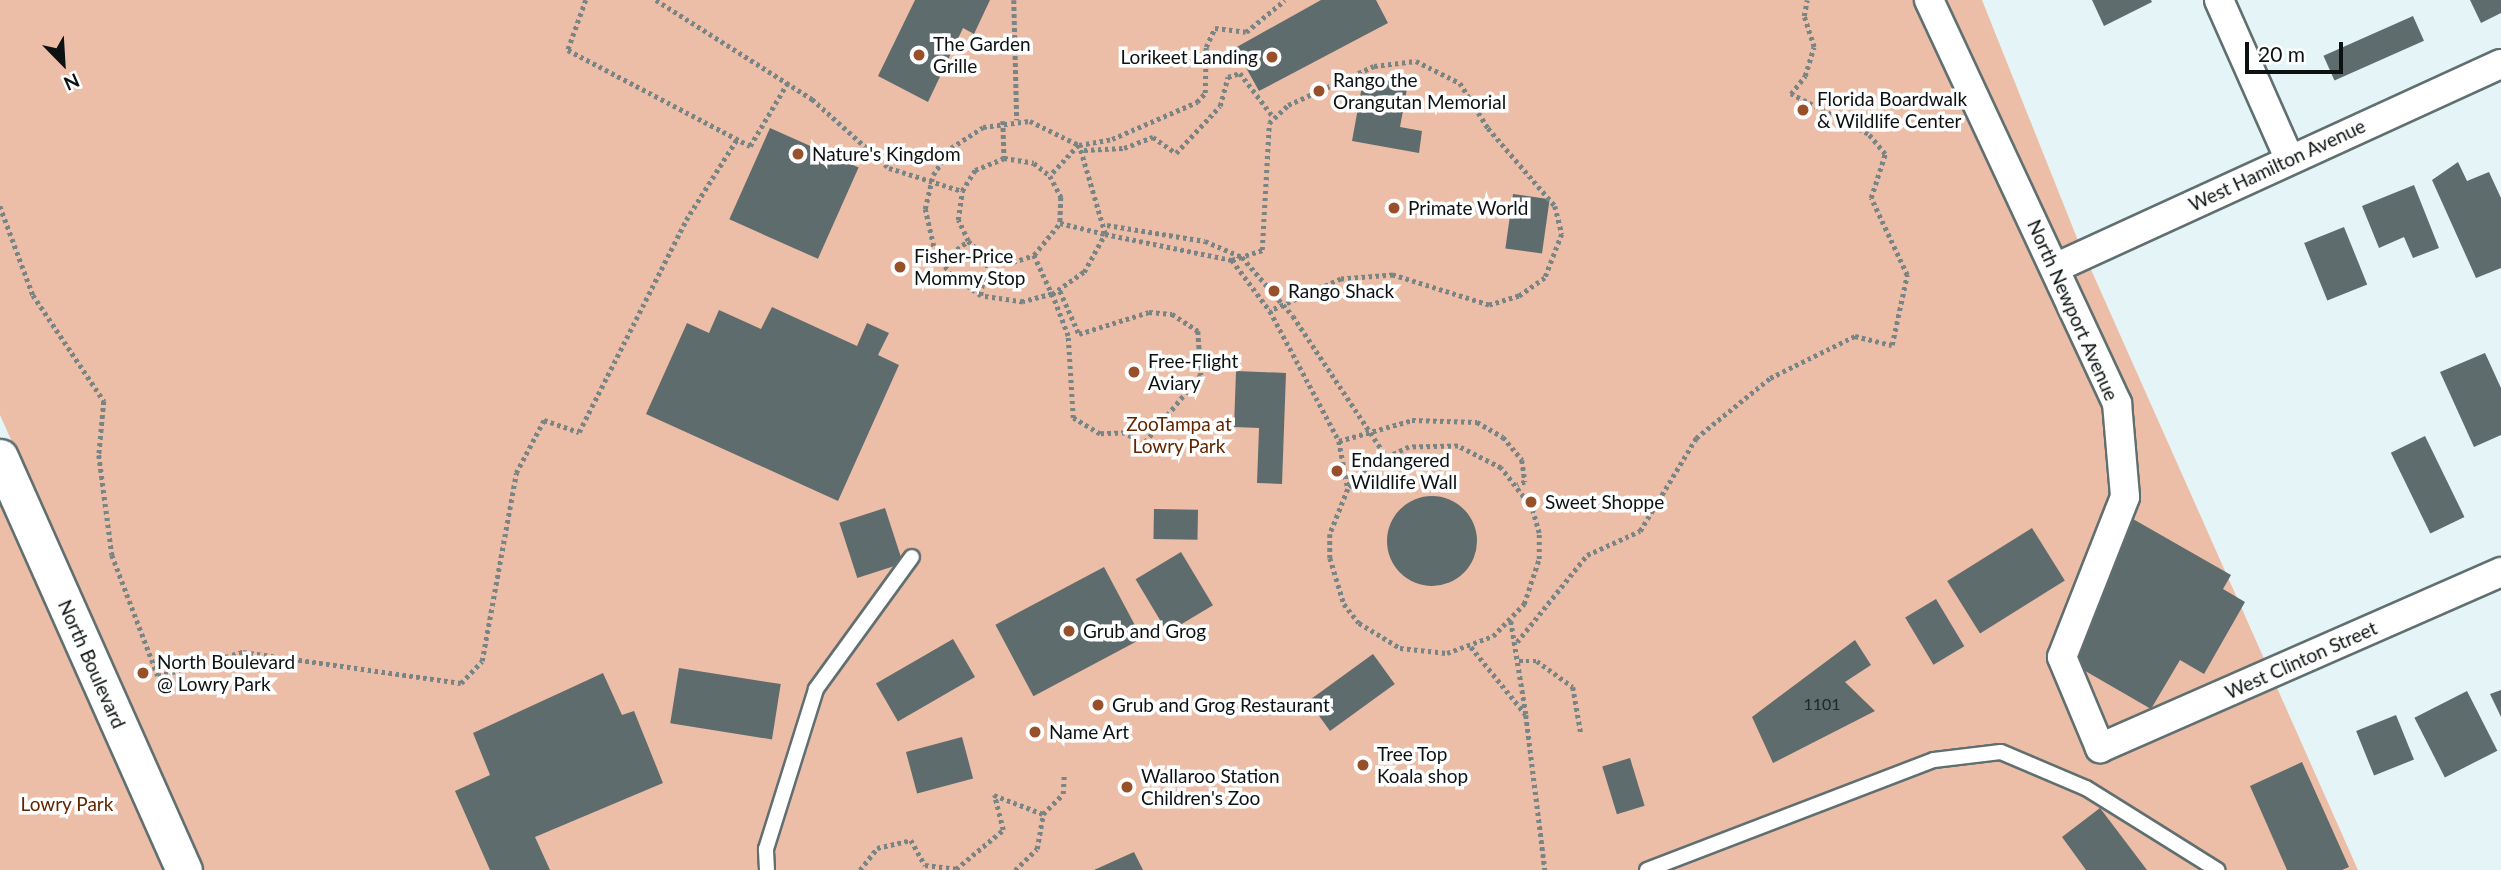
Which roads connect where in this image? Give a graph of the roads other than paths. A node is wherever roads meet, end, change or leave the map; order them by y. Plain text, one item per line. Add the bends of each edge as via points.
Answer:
1 (1929, 0) edge
2 (2219, 0) edge
3 (2501, 64) edge
4 (2289, 158) junction
5 (2055, 268) junction
6 (0, 457) edge
7 (912, 557) dead end
8 (2501, 572) edge
9 (2101, 748) joint
10 (184, 870) edge
11 (768, 870) edge
12 (1647, 870) edge
13 (2217, 870) edge

1 - 5 street, North Newport Avenue
2 - 4 street
3 - 4 street, West Hamilton Avenue
4 - 5 street, West Hamilton Avenue
5 - 9 street, North Newport Avenue via 2117,402 2125,497 2062,657
6 - 10 street, North Boulevard
7 - 11 lane via 816,689 766,849
8 - 9 street, West Clinton Street
12 - 13 lane via 1934,760 2001,752 2086,788

